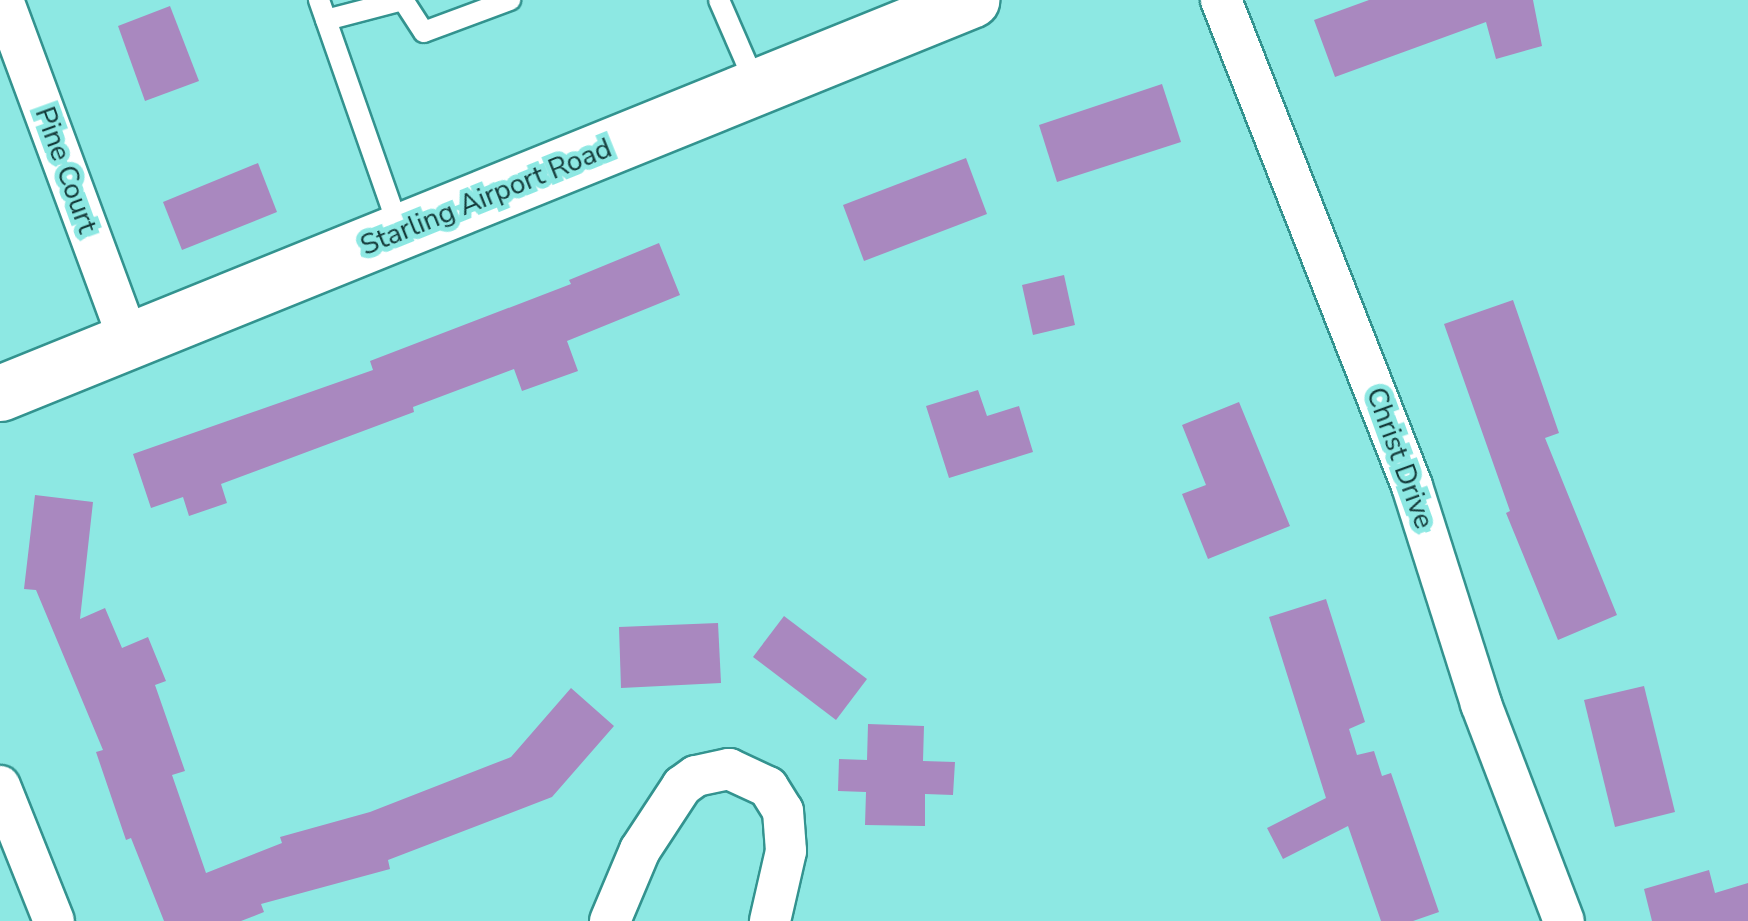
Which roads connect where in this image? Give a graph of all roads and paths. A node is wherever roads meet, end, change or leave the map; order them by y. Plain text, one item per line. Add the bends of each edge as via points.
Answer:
1 (3, 0) edge
2 (510, 0) edge
3 (719, 0) edge
4 (971, 0) edge
5 (1221, 0) edge
6 (322, 10) edge
7 (757, 88) junction
8 (400, 231) junction
9 (129, 340) junction
10 (0, 393) edge
11 (0, 786) edge
12 (54, 921) edge
13 (610, 921) edge
14 (770, 921) edge
15 (1564, 921) edge

1 - 9 street, Pine Court
2 - 6 lane via 424,32 403,0
3 - 7 lane
4 - 7 street, Starling Airport Road
5 - 15 street, Christ Drive via 1412,486 1482,704
6 - 8 lane
7 - 8 street, Starling Airport Road
8 - 9 street, Starling Airport Road
9 - 10 street, Starling Airport Road
11 - 12 street
13 - 14 street via 640,850 682,786 729,769 768,786 783,811 786,851

